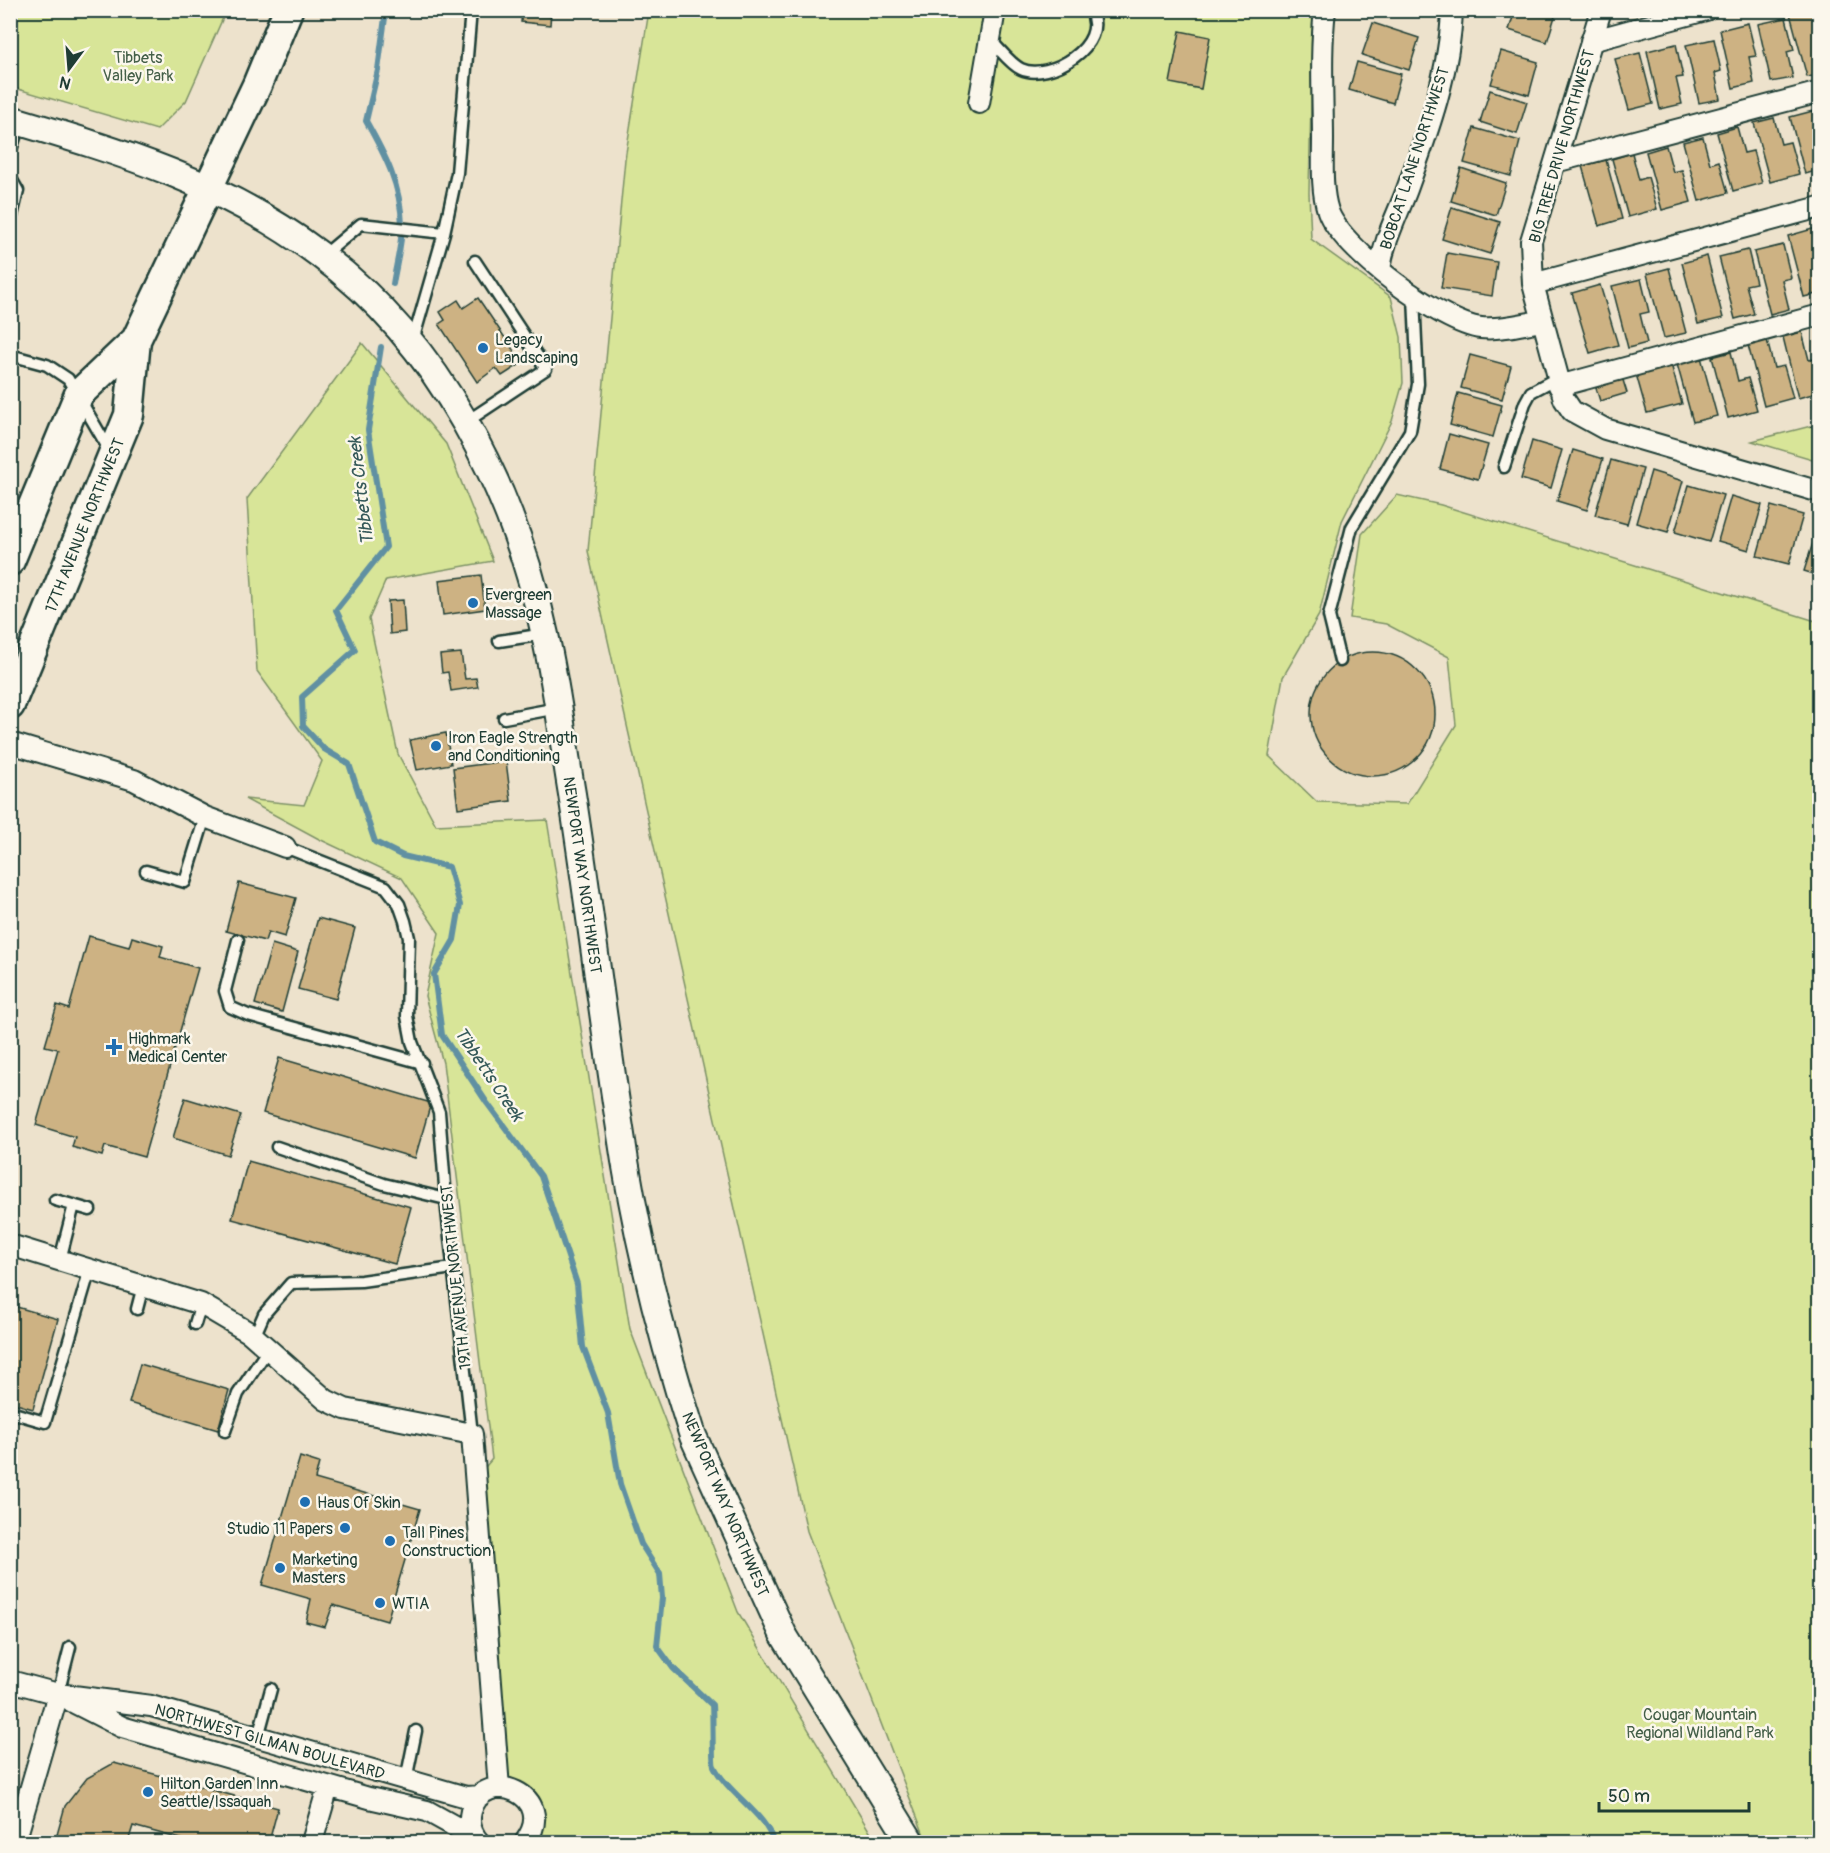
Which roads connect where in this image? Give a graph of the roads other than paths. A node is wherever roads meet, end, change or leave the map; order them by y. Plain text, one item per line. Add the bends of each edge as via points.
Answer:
1 (288, 10) edge
2 (471, 10) edge
3 (995, 10) edge
4 (1090, 10) edge
5 (1325, 10) edge
6 (1452, 10) edge
7 (1601, 10) edge
8 (1706, 10) edge
9 (990, 40) junction
10 (1591, 41) junction
11 (1820, 92) edge
12 (979, 103) dead end
13 (15, 121) edge
14 (10, 153) edge
15 (1556, 162) junction
16 (10, 177) edge
17 (210, 187) junction
18 (1820, 207) edge
19 (10, 224) edge
20 (444, 233) junction
21 (323, 256) junction
22 (475, 261) dead end
23 (1380, 270) junction
24 (1533, 284) junction
25 (1414, 297) junction
26 (1820, 315) edge
27 (1540, 321) junction
28 (136, 340) junction
29 (412, 344) junction
30 (10, 355) edge
31 (1558, 382) junction
32 (79, 394) junction
33 (465, 422) junction
34 (112, 455) junction
35 (1504, 467) dead end
36 (1820, 492) edge
37 (10, 561) edge
38 (545, 633) junction
39 (499, 641) dead end
40 (1340, 661) dead end
41 (10, 705) edge
42 (558, 708) junction
43 (504, 718) dead end
44 (10, 743) edge
45 (205, 817) junction
46 (285, 847) joint
47 (146, 871) dead end
48 (238, 939) dead end
49 (422, 1063) junction
50 (277, 1147) dead end
51 (446, 1199) junction
52 (55, 1200) dead end
53 (74, 1205) junction
54 (90, 1210) dead end
55 (10, 1245) edge
56 (60, 1260) junction
57 (453, 1268) junction
58 (90, 1269) junction
59 (143, 1286) junction
60 (201, 1304) junction
61 (137, 1309) dead end
62 (195, 1324) dead end
63 (261, 1342) junction
64 (10, 1412) edge
65 (225, 1431) dead end
66 (472, 1434) junction
67 (70, 1647) dead end
68 (10, 1681) edge
69 (271, 1689) dead end
70 (58, 1694) junction
71 (416, 1731) dead end
72 (258, 1737) junction
73 (406, 1780) junction
74 (328, 1787) junction
75 (499, 1788) junction
76 (480, 1796) junction
77 (477, 1840) edge
78 (15, 1842) edge
79 (314, 1842) edge
80 (525, 1842) edge
81 (911, 1842) edge

1 - 17 main road, 17TH AVENUE NORTHWEST
2 - 20 lane via 457,173
3 - 9 street
4 - 9 lane via 1093,33 1084,52 1060,65 1034,71 1020,69
5 - 23 street via 1323,167 1328,211 1357,251
6 - 23 street, BOBCAT LANE NORTHWEST via 1451,46 1407,189 1383,248
7 - 10 street, BIG TREE DRIVE NORTHWEST
8 - 10 street
9 - 12 street
10 - 15 street, BIG TREE DRIVE NORTHWEST
11 - 15 street
13 - 14 lane
13 - 17 street, NEWPORT WAY NORTHWEST via 145,161
15 - 24 street, BIG TREE DRIVE NORTHWEST via 1532,241
16 - 19 lane via 18,191
17 - 21 street, NEWPORT WAY NORTHWEST
17 - 28 main road, 17TH AVENUE NORTHWEST
18 - 24 street
20 - 21 lane via 361,224
20 - 29 lane
21 - 29 street, NEWPORT WAY NORTHWEST via 369,296
22 - 33 lane via 546,369
23 - 25 street
24 - 27 street, BIG TREE DRIVE NORTHWEST
25 - 27 street via 1481,328
25 - 40 lane via 1418,384 1410,431 1352,526 1329,616
26 - 31 street
27 - 31 street, BIG TREE DRIVE NORTHWEST
28 - 32 main road, 17TH AVENUE NORTHWEST
28 - 34 main road, 17TH AVENUE NORTHWEST via 129,415
29 - 33 street, NEWPORT WAY NORTHWEST
30 - 32 lane via 59,371
31 - 35 lane via 1531,392
31 - 36 street, BIG TREE DRIVE NORTHWEST via 1572,411 1605,429
32 - 34 lane
32 - 37 main road, 17TH AVENUE NORTHWEST
33 - 38 street, NEWPORT WAY NORTHWEST via 520,545
34 - 41 main road, 17TH AVENUE NORTHWEST
38 - 39 lane
38 - 42 street, NEWPORT WAY NORTHWEST
42 - 43 lane
42 - 81 street, NEWPORT WAY NORTHWEST via 619,1127 653,1301 693,1436 783,1634
44 - 45 street via 134,780
45 - 46 street
45 - 47 lane via 185,882
46 - 49 lane, 19TH AVENUE NORTHWEST via 376,882 386,887 399,904 409,938 407,1016 412,1042
48 - 49 lane via 225,991 230,1007
49 - 51 lane, 19TH AVENUE NORTHWEST via 440,1112
50 - 51 lane via 384,1184
51 - 57 lane, 19TH AVENUE NORTHWEST
52 - 53 lane
53 - 54 lane
53 - 56 lane
55 - 56 street
56 - 58 street
57 - 63 lane via 361,1281 291,1283 264,1314
57 - 66 lane, 19TH AVENUE NORTHWEST
58 - 59 street
58 - 64 lane via 45,1422
59 - 60 street
59 - 61 lane
60 - 62 lane
60 - 63 street
63 - 65 lane
63 - 66 street via 319,1394 345,1409
66 - 75 street, 19TH AVENUE NORTHWEST
67 - 70 lane
68 - 70 street, NORTHWEST GILMAN BOULEVARD
69 - 72 lane
70 - 72 street, NORTHWEST GILMAN BOULEVARD via 151,1706
70 - 74 street, NORTHWEST GILMAN BOULEVARD via 122,1727
70 - 78 street
71 - 73 lane
72 - 73 street, NORTHWEST GILMAN BOULEVARD
73 - 76 street, NORTHWEST GILMAN BOULEVARD via 466,1797
74 - 77 street, NORTHWEST GILMAN BOULEVARD via 427,1811
74 - 79 street
75 - 76 street
75 - 80 street via 518,1792 530,1805 534,1826
76 - 77 street via 470,1820

